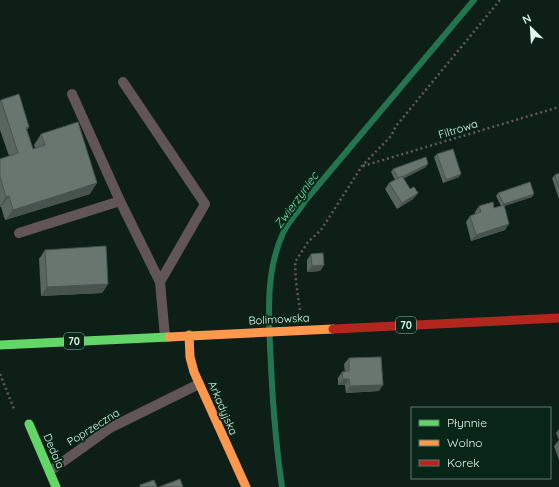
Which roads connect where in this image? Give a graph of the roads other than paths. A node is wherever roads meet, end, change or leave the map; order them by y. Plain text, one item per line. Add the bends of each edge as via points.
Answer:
1 (123, 82) dead end
2 (72, 94) dead end
3 (120, 201) junction
4 (19, 233) dead end
5 (160, 282) junction
6 (559, 318) edge
7 (189, 335) junction
8 (165, 337) junction
9 (0, 345) edge
10 (199, 384) junction
11 (29, 424) road end
12 (50, 472) junction
13 (56, 487) edge
14 (246, 487) edge

1 - 5 lane via 205,204
2 - 3 lane
3 - 4 lane
3 - 5 lane
5 - 8 lane
6 - 7 main road, Bolimowska / 70
7 - 8 main road, Bolimowska / 70
7 - 10 main road, Arkadyjska via 190,356
8 - 9 main road, Bolimowska / 70
10 - 12 lane, Poprzeczna via 90,441
10 - 14 main road, Arkadyjska
11 - 12 main road, Dedala
12 - 13 main road, Dedala

